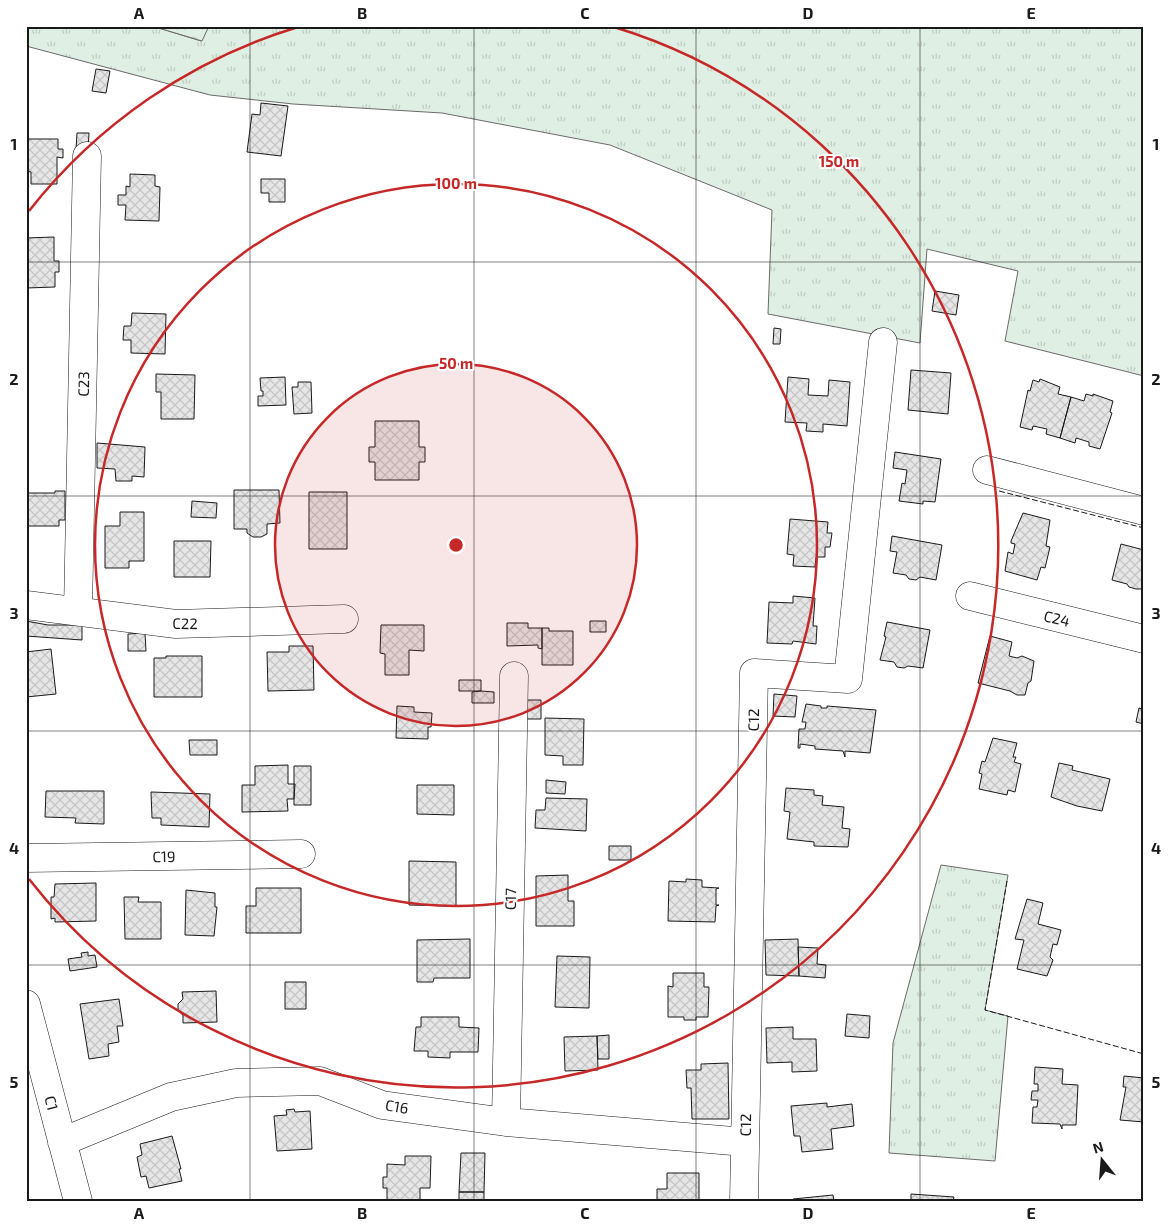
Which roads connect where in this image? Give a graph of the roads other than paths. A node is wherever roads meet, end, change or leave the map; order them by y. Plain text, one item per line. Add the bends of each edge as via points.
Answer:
1 (87, 156) dead end
2 (883, 342) dead end
3 (987, 470) dead end
4 (1144, 511) edge
5 (970, 596) dead end
6 (26, 605) edge
7 (78, 612) junction
8 (344, 619) dead end
9 (1144, 639) edge
10 (514, 676) dead end
11 (301, 854) dead end
12 (26, 858) edge
13 (26, 1004) edge
14 (506, 1122) junction
15 (62, 1142) junction
16 (745, 1142) junction
17 (78, 1201) edge
18 (744, 1201) edge

1 - 7 street, C23
2 - 16 street, C12 via 848,679 754,673
3 - 4 street
5 - 9 street, C24
6 - 7 street, C22
7 - 8 street, C22 via 176,624
10 - 14 street, C17
11 - 12 street, C19
13 - 15 street, C1
14 - 15 street, C16 via 382,1105 320,1081 236,1083 171,1096
14 - 16 street, C16
15 - 17 street, C1
16 - 18 street, C12

